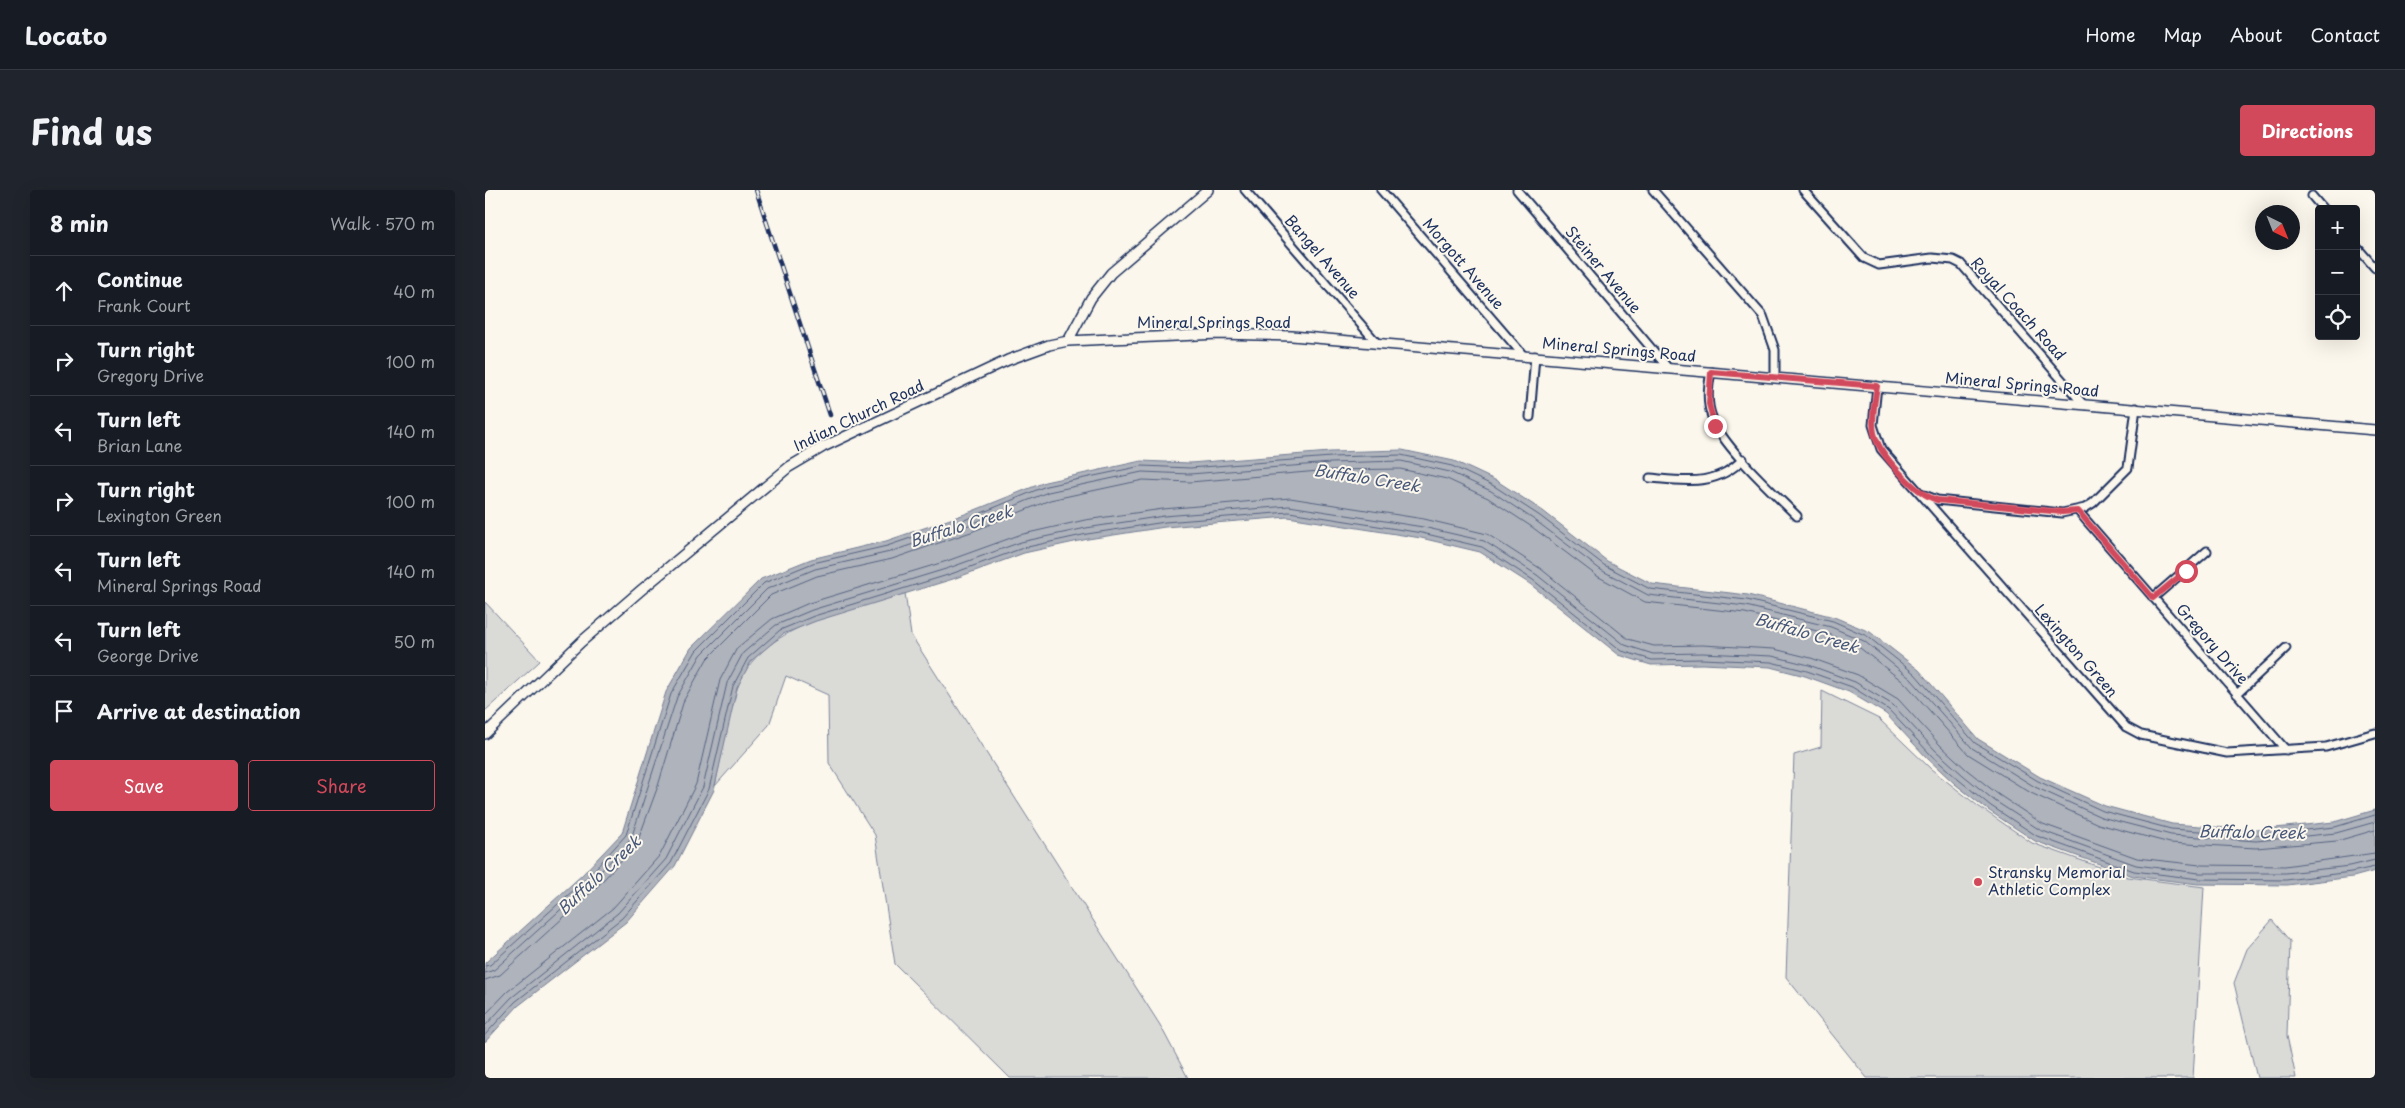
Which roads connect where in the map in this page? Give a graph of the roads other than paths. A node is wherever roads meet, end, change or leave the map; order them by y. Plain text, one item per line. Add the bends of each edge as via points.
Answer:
1 (1208, 190) edge
2 (1245, 190) edge
3 (1381, 190) edge
4 (1517, 190) edge
5 (1653, 190) edge
6 (1803, 190) edge
7 (2312, 196) dead end
8 (2320, 205) edge
9 (2359, 250) edge
10 (2375, 268) edge
11 (1068, 341) junction
12 (1377, 343) junction
13 (1523, 355) junction
14 (1535, 356) junction
15 (1668, 368) junction
16 (1711, 372) junction
17 (1775, 377) junction
18 (1877, 386) junction
19 (2083, 404) junction
20 (2136, 408) junction
21 (1530, 417) dead end
22 (2375, 430) edge
23 (1743, 460) junction
24 (1651, 478) dead end
25 (1918, 491) junction
26 (2078, 511) junction
27 (1797, 516) dead end
28 (2207, 551) dead end
29 (2153, 598) junction
30 (2286, 648) dead end
31 (2237, 694) junction
32 (2375, 733) edge
33 (485, 734) edge
34 (2286, 750) junction

1 - 11 street via 1111,273 1091,298
2 - 12 street, Bangel Avenue
3 - 13 street, Morgott Avenue
4 - 15 street, Steiner Avenue
5 - 17 street via 1763,316 1775,350
6 - 19 street, Royal Coach Road via 1871,263 1879,266 1943,258 1961,264
7 - 8 street
9 - 10 street
11 - 12 street, Mineral Springs Road via 1253,334
11 - 33 street, Indian Church Road via 1008,360 823,447 789,467 639,591
12 - 13 street, Mineral Springs Road
13 - 14 street, Mineral Springs Road
14 - 15 street, Mineral Springs Road
14 - 21 street
15 - 16 street, Mineral Springs Road
16 - 17 street, Mineral Springs Road
16 - 23 street via 1708,391 1711,416 1721,436
17 - 18 street, Mineral Springs Road
18 - 19 street, Mineral Springs Road
18 - 25 street, Lexington Green via 1873,425 1877,441
19 - 20 street, Mineral Springs Road
20 - 22 street, Mineral Springs Road
20 - 26 street via 2128,468 2093,503
23 - 24 street via 1726,474 1707,480
23 - 27 street
25 - 26 street via 1937,500
25 - 34 street, Lexington Green via 2126,727 2141,734 2213,751
26 - 29 street, Gregory Drive
28 - 29 street
29 - 31 street, Gregory Drive
30 - 31 street
31 - 34 street, Gregory Drive
32 - 34 street, Lexington Green via 2326,747

